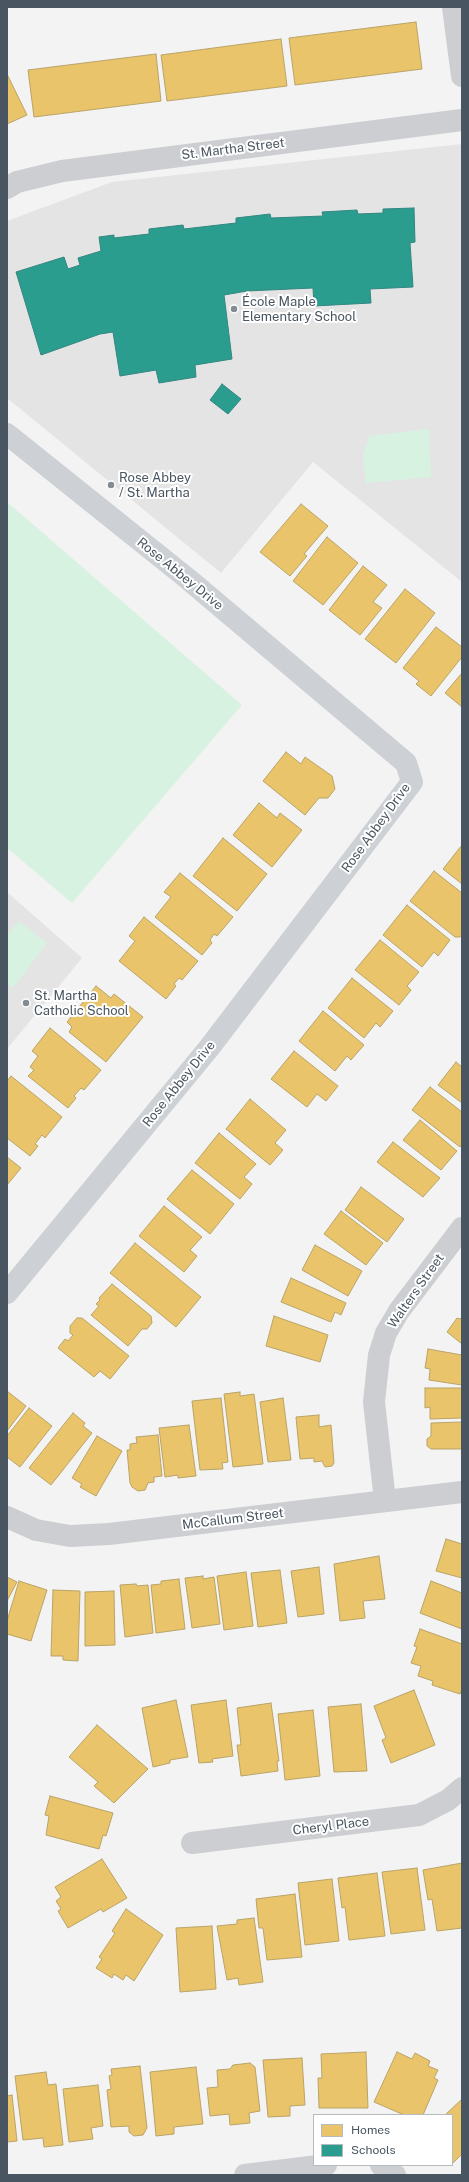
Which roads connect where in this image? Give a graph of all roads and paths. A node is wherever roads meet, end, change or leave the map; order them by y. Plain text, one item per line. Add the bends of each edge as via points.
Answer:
1 (453, 7) edge
2 (462, 76) edge
3 (462, 120) edge
4 (7, 188) edge
5 (7, 434) edge
6 (462, 1228) edge
7 (7, 1293) edge
8 (462, 1492) edge
9 (385, 1501) junction
10 (7, 1517) edge
11 (462, 1788) edge
12 (192, 1843) dead end
13 (318, 2166) edge
14 (382, 2166) edge
15 (245, 2175) edge
16 (395, 2175) edge

1 - 2 street
3 - 4 street, St. Martha Street via 62,171 17,182
5 - 7 street, Rose Abbey Drive via 188,579 406,763 412,782 209,1048
6 - 9 street, Walters Street via 399,1311 386,1333 379,1355 374,1402
8 - 9 street, McCallum Street
9 - 10 street, McCallum Street via 109,1534 70,1536 36,1530
11 - 12 street, Cheryl Place via 448,1800 419,1815
13 - 15 street
14 - 16 street

